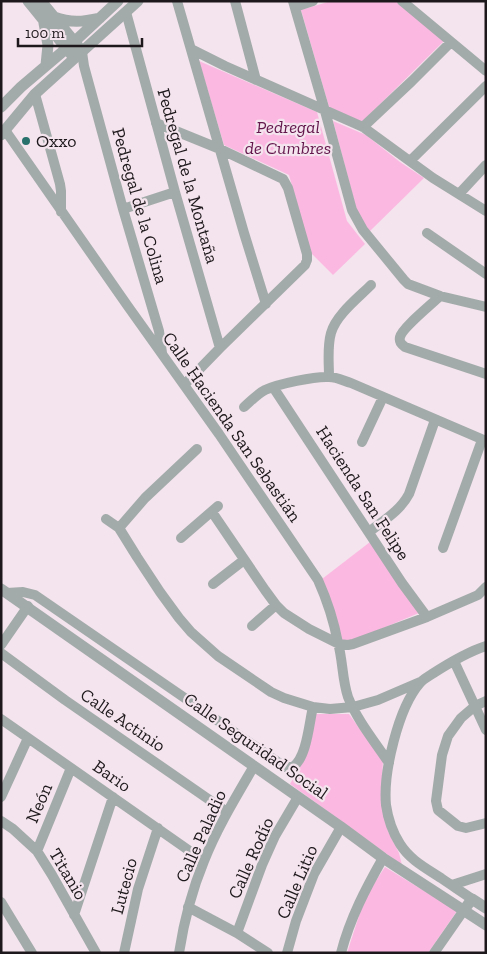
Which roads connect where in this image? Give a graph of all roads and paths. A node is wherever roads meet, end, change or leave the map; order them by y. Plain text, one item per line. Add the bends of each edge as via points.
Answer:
1 (28, 1) edge
2 (41, 1) edge
3 (118, 1) edge
4 (138, 1) edge
5 (178, 1) edge
6 (235, 1) edge
7 (314, 1) edge
8 (402, 1) edge
9 (294, 4) edge
10 (126, 12) junction
11 (48, 18) junction
12 (100, 18) junction
13 (451, 42) junction
14 (70, 45) junction
15 (190, 49) junction
16 (78, 55) junction
17 (46, 65) junction
18 (486, 71) edge
19 (256, 80) junction
20 (486, 86) edge
21 (35, 94) junction
22 (1, 107) edge
23 (325, 111) junction
24 (156, 123) junction
25 (363, 127) junction
26 (3, 133) edge
27 (220, 149) junction
28 (410, 162) junction
29 (486, 165) edge
30 (174, 192) junction
31 (459, 194) junction
32 (123, 209) junction
33 (486, 211) edge
34 (61, 212) junction
35 (427, 233) dead end
36 (486, 274) edge
37 (371, 285) dead end
38 (440, 296) junction
39 (266, 304) junction
40 (486, 307) edge
41 (220, 348) junction
42 (162, 354) junction
43 (486, 374) edge
44 (329, 377) junction
45 (184, 385) junction
46 (273, 387) junction
47 (383, 397) junction
48 (244, 407) dead end
49 (435, 420) junction
50 (484, 441) edge
51 (362, 442) dead end
52 (197, 449) dead end
53 (106, 519) dead end
54 (119, 528) junction
55 (369, 532) junction
56 (181, 538) dead end
57 (443, 548) dead end
58 (244, 560) junction
59 (213, 584) dead end
60 (486, 587) edge
61 (4, 591) edge
62 (276, 605) junction
63 (28, 606) junction
64 (427, 617) junction
65 (252, 626) dead end
66 (339, 644) junction
67 (1, 646) edge
68 (486, 646) edge
69 (1, 653) edge
70 (454, 661) junction
71 (420, 682) junction
72 (486, 701) edge
73 (475, 706) junction
74 (313, 707) junction
75 (353, 707) junction
76 (1, 719) edge
77 (486, 730) edge
78 (28, 738) junction
79 (389, 763) junction
80 (254, 766) junction
81 (71, 768) junction
82 (1, 797) edge
83 (113, 797) junction
84 (298, 797) junction
85 (227, 812) junction
86 (1, 821) edge
87 (486, 823) edge
88 (341, 827) junction
89 (158, 828) junction
90 (37, 851) junction
91 (383, 858) junction
92 (204, 861) junction
93 (486, 874) edge
94 (452, 885) junction
95 (472, 899) junction
96 (1, 902) edge
97 (188, 907) junction
98 (486, 908) edge
99 (464, 910) junction
100 (74, 915) junction
101 (486, 925) edge
102 (237, 934) junction
103 (32, 953) edge
104 (96, 953) edge
105 (124, 953) edge
106 (179, 953) edge
107 (268, 953) edge
108 (287, 953) edge
109 (341, 953) edge
110 (434, 953) edge

1 - 11 street
2 - 11 street
3 - 12 street
4 - 10 street
5 - 15 street
6 - 19 street
7 - 9 street
8 - 13 street
9 - 23 street
10 - 16 street
10 - 24 street, Pedregal de la Montaña
11 - 12 street via 70,22
11 - 14 street
11 - 17 street
12 - 14 street
13 - 18 street
13 - 25 street
14 - 16 street
14 - 17 street
15 - 19 street
15 - 27 street
16 - 21 street
16 - 32 street, Pedregal de la Colina via 84,66
17 - 22 street
19 - 23 street
20 - 28 street
21 - 26 street
21 - 34 street via 60,184
23 - 25 street
23 - 38 street via 352,210 363,230 404,280
24 - 27 street
24 - 30 street, Pedregal de la Montaña
25 - 28 street
26 - 34 street, Calle Hacienda San Sebastián
27 - 39 street
27 - 39 street via 286,182 306,248 305,265
28 - 31 street
29 - 31 street
30 - 32 street
30 - 41 street, Pedregal de la Montaña
31 - 33 street
32 - 42 street, Pedregal de la Colina via 159,331
34 - 42 street, Calle Hacienda San Sebastián
35 - 36 street
37 - 44 street via 332,328 328,350
38 - 40 street
38 - 43 street via 402,332 401,344
39 - 41 street
41 - 45 street
42 - 45 street, Calle Hacienda San Sebastián
44 - 46 street
44 - 47 street
45 - 66 street, Calle Hacienda San Sebastián via 318,580
46 - 48 street
46 - 55 street, Hacienda San Felipe
47 - 49 street
47 - 51 street
49 - 50 street
49 - 55 street via 405,501
50 - 57 street
52 - 54 street
53 - 54 street
54 - 74 street via 179,618 202,642 272,692
55 - 64 street, Hacienda San Felipe
56 - 58 street via 215,509
58 - 59 street
58 - 62 street
60 - 64 street via 478,595
61 - 63 street, Calle Seguridad Social
61 - 74 street, Calle Seguridad Social via 35,595 285,767 293,767 299,761
62 - 65 street
62 - 66 street via 298,622
63 - 67 street
63 - 80 street, Calle Seguridad Social
64 - 66 street via 353,644
66 - 75 street, Calle Hacienda San Sebastián via 343,679
68 - 70 street
69 - 85 street, Calle Actinio
70 - 71 street
70 - 73 street
71 - 75 street
71 - 79 street via 400,720
72 - 73 street
73 - 77 street
73 - 87 street via 454,726 444,747 436,806 462,828
74 - 75 street
75 - 79 street, Calle Hacienda San Sebastián
76 - 78 street, Bario
78 - 81 street, Bario
78 - 82 street
79 - 94 street via 386,806 394,834 416,862
80 - 84 street, Calle Seguridad Social
80 - 85 street, Calle Paladio
81 - 83 street, Bario
81 - 90 street, Neón
83 - 89 street, Bario
83 - 100 street
84 - 88 street, Calle Seguridad Social
84 - 102 street, Calle Rodío via 262,864
85 - 92 street, Calle Paladio
86 - 90 street, Titanio
88 - 91 street, Calle Seguridad Social
88 - 108 street, Calle Litio via 314,874
89 - 92 street, Bario
89 - 105 street, Lutecio via 138,889
90 - 100 street, Titanio
91 - 99 street, Calle Seguridad Social
91 - 109 street via 358,904
92 - 97 street, Calle Paladio
93 - 94 street
94 - 95 street
95 - 98 street
95 - 99 street
96 - 103 street
97 - 102 street
97 - 106 street, Calle Paladio
99 - 101 street, Calle Seguridad Social
99 - 110 street
100 - 104 street, Titanio
102 - 107 street

